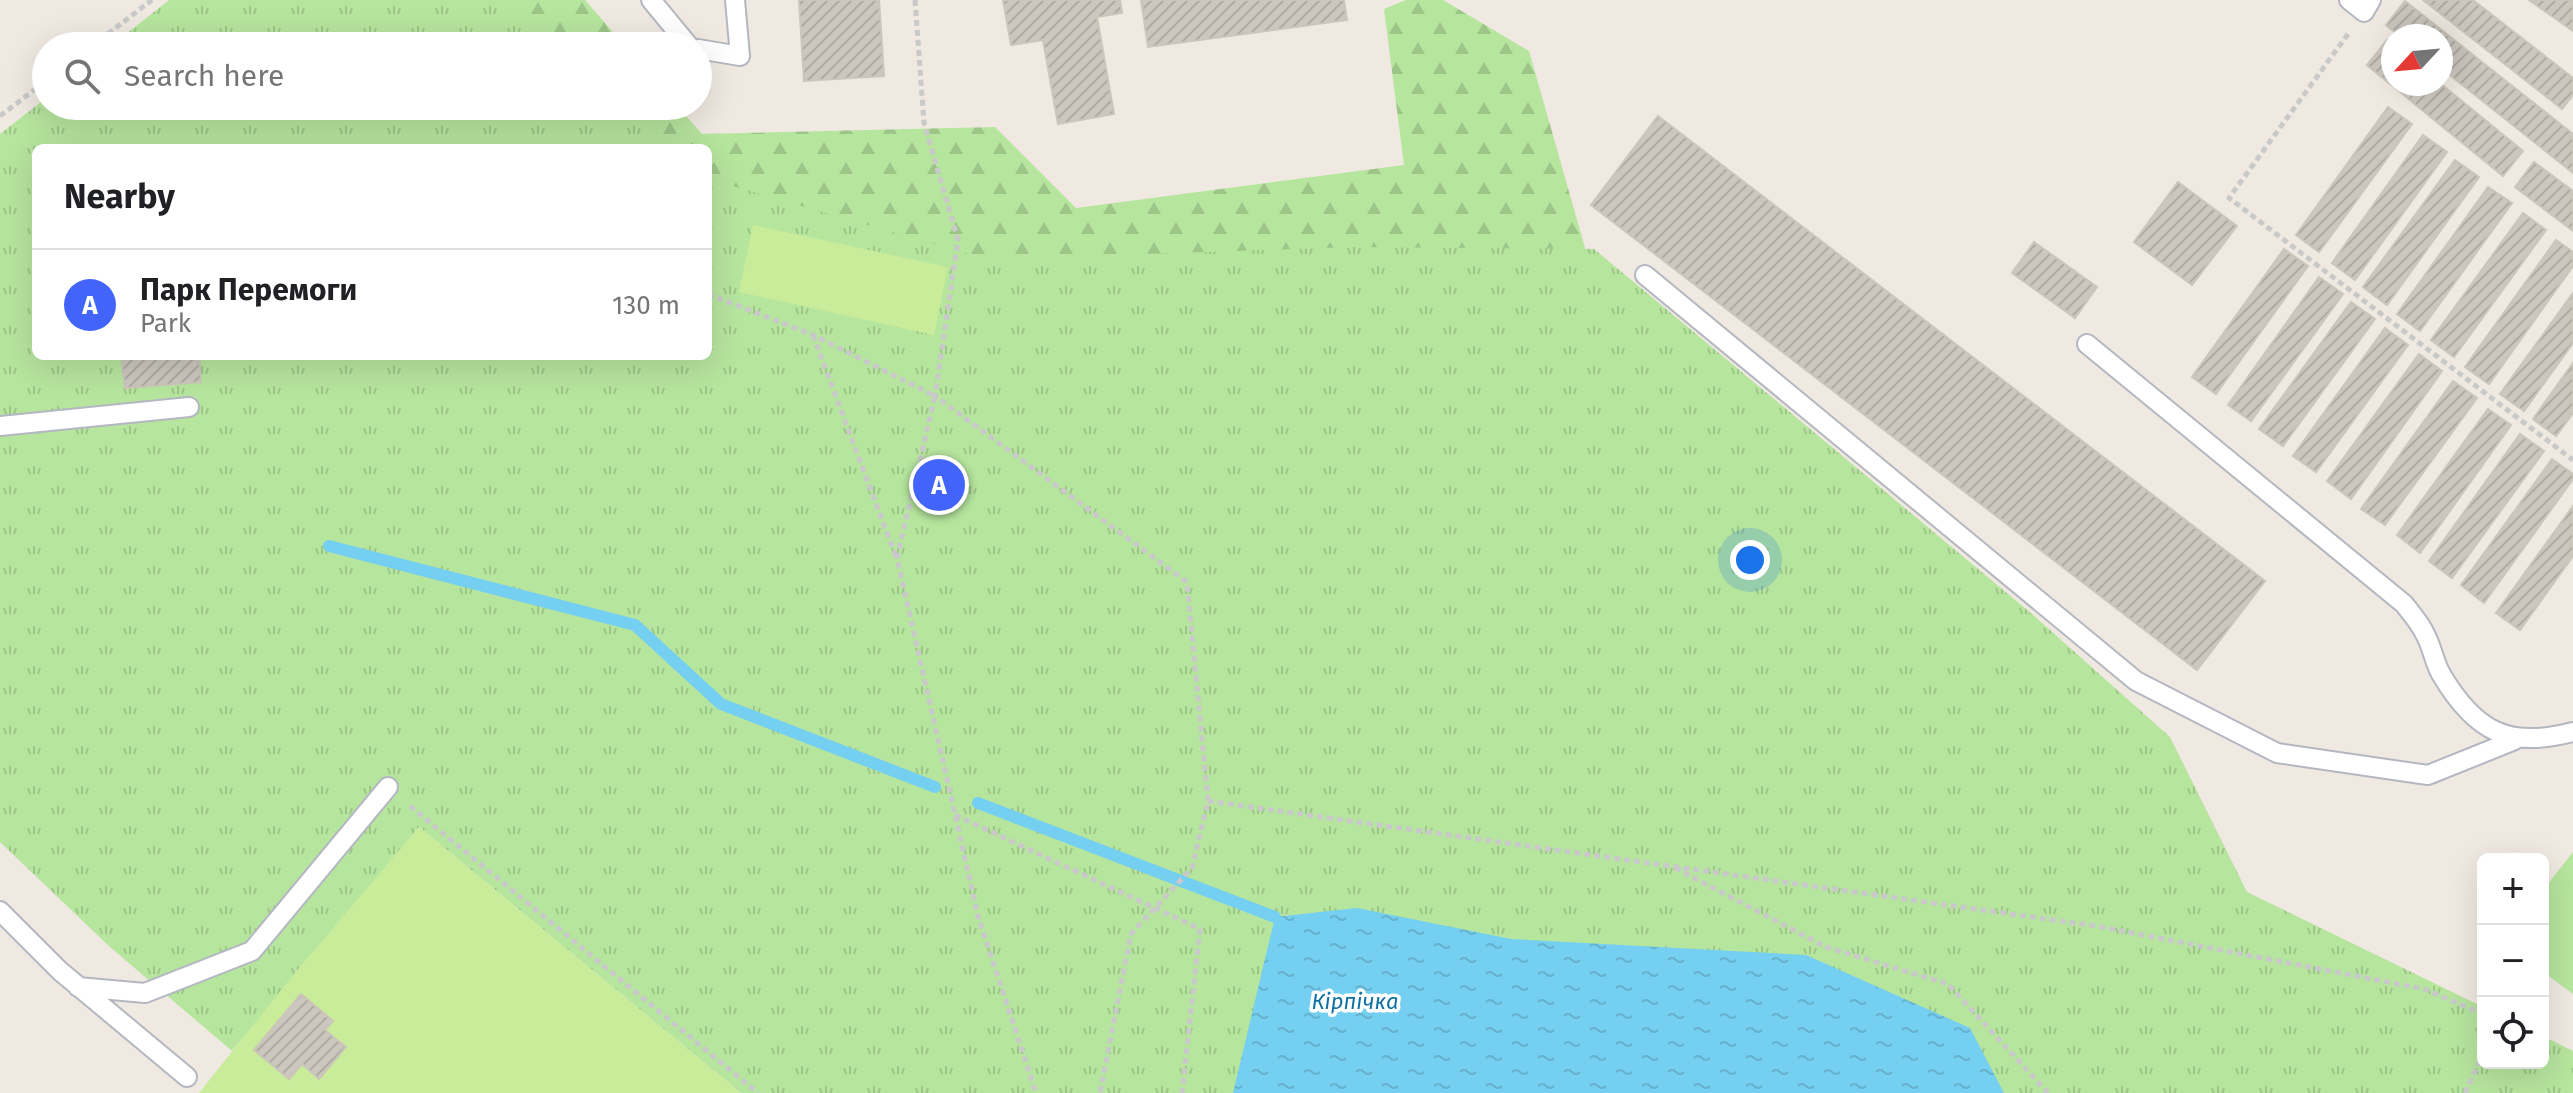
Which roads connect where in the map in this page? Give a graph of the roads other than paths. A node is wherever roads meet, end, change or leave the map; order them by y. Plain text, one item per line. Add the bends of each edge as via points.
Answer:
1 (651, 0) edge
2 (735, 0) edge
3 (677, 32) edge
4 (712, 51) edge
5 (1645, 275) dead end
6 (2087, 344) dead end
7 (189, 407) dead end
8 (0, 426) edge
9 (2573, 732) edge
10 (2515, 740) junction
11 (388, 787) road end
12 (0, 911) edge
13 (78, 987) junction
14 (187, 1077) dead end

1 - 3 lane
2 - 4 lane via 740,56
5 - 10 lane via 2136,681 2277,753 2428,775
6 - 10 lane via 2404,604 2425,632 2440,673 2467,708 2490,729
7 - 8 lane
9 - 10 lane via 2539,741
11 - 13 lane via 252,951 145,993
12 - 13 lane
13 - 14 lane

